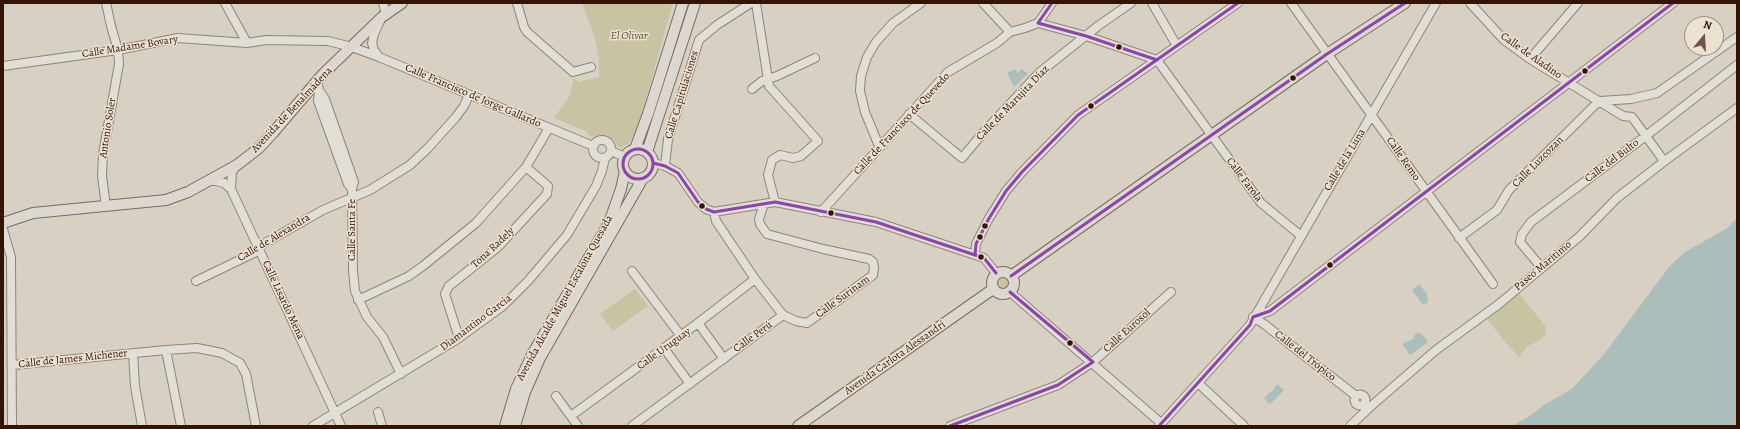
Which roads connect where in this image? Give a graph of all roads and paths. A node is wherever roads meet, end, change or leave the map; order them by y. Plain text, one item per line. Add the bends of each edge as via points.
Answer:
1 (106, 3) edge
2 (225, 3) edge
3 (383, 3) edge
4 (402, 3) edge
5 (517, 3) edge
6 (683, 3) edge
7 (695, 3) edge
8 (751, 3) edge
9 (756, 3) edge
10 (921, 3) edge
11 (983, 3) edge
12 (1052, 3) edge
13 (1131, 3) edge
14 (1152, 3) edge
15 (1238, 3) edge
16 (1291, 3) edge
17 (1406, 3) edge
18 (1436, 3) edge
19 (1470, 3) edge
20 (1578, 3) edge
21 (1673, 3) edge
22 (384, 16) junction
23 (1038, 23) junction
24 (1010, 32) junction
25 (1086, 36) junction
26 (1737, 37) edge
27 (247, 43) junction
28 (1177, 46) junction
29 (352, 47) junction
30 (118, 50) junction
31 (1327, 54) junction
32 (379, 57) junction
33 (815, 58) dead end
34 (1530, 59) junction
35 (1156, 60) junction
36 (1737, 65) edge
37 (3, 66) edge
38 (591, 68) dead end
39 (768, 79) junction
40 (1569, 82) junction
41 (318, 85) junction
42 (752, 89) dead end
43 (469, 95) junction
44 (1599, 101) junction
45 (1737, 108) edge
46 (909, 114) junction
47 (1372, 114) junction
48 (549, 128) junction
49 (1211, 135) junction
50 (1647, 135) junction
51 (593, 146) junction
52 (880, 146) junction
53 (635, 150) junction
54 (647, 152) junction
55 (608, 154) junction
56 (625, 157) junction
57 (1664, 161) junction
58 (653, 164) junction
59 (237, 165) junction
60 (665, 166) junction
61 (526, 167) junction
62 (625, 171) junction
63 (643, 178) junction
64 (206, 181) junction
65 (231, 189) junction
66 (1425, 191) junction
67 (352, 192) junction
68 (774, 202) junction
69 (762, 204) junction
70 (106, 206) junction
71 (714, 212) junction
72 (821, 212) junction
73 (3, 223) edge
74 (3, 229) edge
75 (1300, 235) junction
76 (1460, 238) junction
77 (258, 246) junction
78 (975, 255) junction
79 (1541, 267) junction
80 (632, 271) dead end
81 (996, 273) junction
82 (1012, 276) junction
83 (755, 279) junction
84 (196, 281) dead end
85 (1493, 284) dead end
86 (993, 289) junction
87 (1010, 292) junction
88 (1171, 292) dead end
89 (358, 300) junction
90 (7, 303) edge
91 (783, 315) junction
92 (1254, 318) junction
93 (698, 323) junction
94 (681, 336) junction
95 (459, 338) junction
96 (664, 348) junction
97 (166, 350) junction
98 (133, 353) junction
99 (724, 358) junction
100 (1093, 362) junction
101 (12, 365) junction
102 (401, 374) junction
103 (1198, 383) junction
104 (690, 384) junction
105 (556, 396) dead end
106 (1356, 396) dead end
107 (335, 411) junction
108 (378, 412) dead end
109 (571, 416) junction
110 (1160, 424) edge
111 (12, 426) edge
112 (142, 426) edge
113 (180, 426) edge
114 (256, 426) edge
115 (313, 426) edge
116 (341, 426) edge
117 (382, 426) edge
118 (505, 426) edge
119 (515, 426) edge
120 (578, 426) edge
121 (632, 426) edge
122 (798, 426) edge
123 (950, 426) edge
124 (1244, 426) edge
125 (1350, 426) edge

1 - 30 street, Antonio Soler
2 - 27 street
3 - 22 street
4 - 22 main road, Avenida de Benalmádena
5 - 38 street via 524,27 544,47 573,72
6 - 53 main road
7 - 54 main road
8 - 60 street, Calle Capitulaciones via 699,40 668,139
9 - 39 street
10 - 52 street via 893,23 876,42 861,76 860,91 865,112
11 - 24 street
12 - 23 street
13 - 25 street, Calle de Marujita Díaz
14 - 28 street
15 - 28 street
16 - 31 street, Calle Remo
17 - 31 main road
18 - 47 street, Calle de la Luna
19 - 34 street, Calle de Aladino via 1504,40
20 - 34 street
21 - 40 street
22 - 29 main road, Avenida de Benalmádena
22 - 32 street via 372,43
23 - 24 street
23 - 25 street
24 - 46 street, Calle de Francisco de Quevedo via 997,43 948,72
25 - 35 street
25 - 46 street, Calle de Marujita Díaz via 1039,73 962,158
26 - 44 street via 1657,93 1631,99
27 - 29 street, Calle Madame Bovary via 266,40 328,41
27 - 30 street, Calle Madame Bovary via 178,38
28 - 35 street
29 - 32 street, Calle Francisco de Jorge Gallardo
29 - 41 main road, Avenida de Benalmádena
30 - 37 street, Calle Madame Bovary
30 - 70 street, Antonio Soler via 119,64 103,154 102,176
31 - 47 street, Calle Remo
31 - 49 main road
32 - 43 street, Calle Francisco de Jorge Gallardo
33 - 39 street
34 - 40 street, Calle de Aladino
35 - 49 street, Calle Farola
35 - 78 street via 1078,115 1022,172 1006,191 988,220 976,244
36 - 50 street, Calle del Bulto
39 - 42 street
39 - 68 street via 769,86 818,141 801,156 793,158 780,155 772,160 768,175
40 - 44 street, Calle de Aladino
40 - 66 street
41 - 59 main road, Avenida de Benalmádena via 259,148
41 - 67 street, Calle Santa Fe via 318,101
43 - 48 street, Calle Francisco de Jorge Gallardo
43 - 67 street, Calle de Alexandra via 456,117 410,165 370,190
44 - 50 street, Calle de Aladino via 1623,116 1632,117
44 - 76 street, Calle Luzcozan via 1509,190 1498,210
45 - 57 street, Paseo Marítimo
46 - 52 street, Calle de Francisco de Quevedo
47 - 66 street, Calle Remo
47 - 75 street, Calle de la Luna
48 - 51 street, Calle Francisco de Jorge Gallardo
48 - 61 street
49 - 75 street, Calle Farola via 1261,203
49 - 82 main road
50 - 57 street, Calle de Aladino
50 - 79 street, Calle del Bulto via 1531,222 1522,234 1520,242
51 - 55 street via 596,156
51 - 55 street via 598,141 605,141 610,145
52 - 72 street, Calle de Francisco de Quevedo
53 - 54 main road
53 - 56 main road
54 - 58 main road
55 - 56 street
55 - 95 street, Diamantino Garcia via 596,186 567,235 528,282 503,306
56 - 62 main road
57 - 79 street, Paseo Marítimo via 1617,198 1580,236
58 - 60 street
58 - 63 main road via 651,172
59 - 64 main road, Avenida de Benalmádena
59 - 65 street via 232,172
60 - 71 street via 678,173 698,202
61 - 89 street via 476,223 424,266
61 - 95 street, Tona Radely via 548,186 547,194 498,247 449,286 445,294
62 - 63 main road via 636,179
62 - 118 main road, Avenida Alcalde Miguel Escalona Quesada via 608,223 533,353 516,389
63 - 119 main road, Avenida Alcalde Miguel Escalona Quesada via 540,358 525,392
64 - 65 street via 224,183
64 - 70 main road, Avenida de Benalmádena via 166,200
65 - 77 street, Calle Lisardo Mena
66 - 76 street, Calle Remo
66 - 92 street via 1270,310
67 - 77 street, Calle de Alexandra
67 - 89 street, Calle Santa Fe via 353,271
68 - 69 street
68 - 72 street
69 - 71 street
69 - 91 street, Calle Surinam via 759,219 767,234 869,258 873,262 873,275 807,323
70 - 73 main road, Avenida de Benalmádena via 33,213
71 - 83 street via 716,221
72 - 78 street via 876,222
74 - 90 street via 11,257
75 - 92 street, Calle de la Luna
76 - 85 street, Calle Remo
77 - 84 street, Calle de Alexandra via 254,253
77 - 107 street, Calle Lisardo Mena
78 - 81 street via 984,258
79 - 125 street, Paseo Marítimo via 1499,304 1436,350
80 - 94 street
81 - 82 main road via 1005,272
81 - 86 main road via 991,281
82 - 87 main road via 1014,283
83 - 91 street
83 - 93 street, Calle Uruguay
86 - 87 main road via 1002,294
86 - 122 main road, Avenida Carlota Alessandri
87 - 100 street
88 - 100 street, Calle Eurosol
89 - 102 street, Calle Santa Fe via 367,317 383,337
90 - 101 street
91 - 99 street, Calle Perú
92 - 103 street, Calle de la Luna
92 - 106 street, Calle del Trópico
93 - 94 street, Calle Uruguay
93 - 99 street, Calle Perú
94 - 96 street, Calle Uruguay
95 - 102 street, Diamantino Garcia
96 - 104 street
96 - 109 street, Calle Uruguay
97 - 98 street, Calle de James Michener
97 - 113 street
97 - 114 street, Calle de James Michener via 197,348 222,353 240,363 246,374
98 - 101 street, Calle de James Michener
98 - 112 street via 135,386
99 - 104 street, Calle Perú
100 - 110 street
100 - 123 street, Calle Eurosol via 1058,385
101 - 111 street
102 - 107 street, Diamantino Garcia
103 - 110 street, Calle de la Luna
103 - 124 street
104 - 121 street, Calle Perú
105 - 109 street
107 - 115 street, Diamantino Garcia
107 - 116 street, Calle Lisardo Mena
108 - 117 street
109 - 120 street

